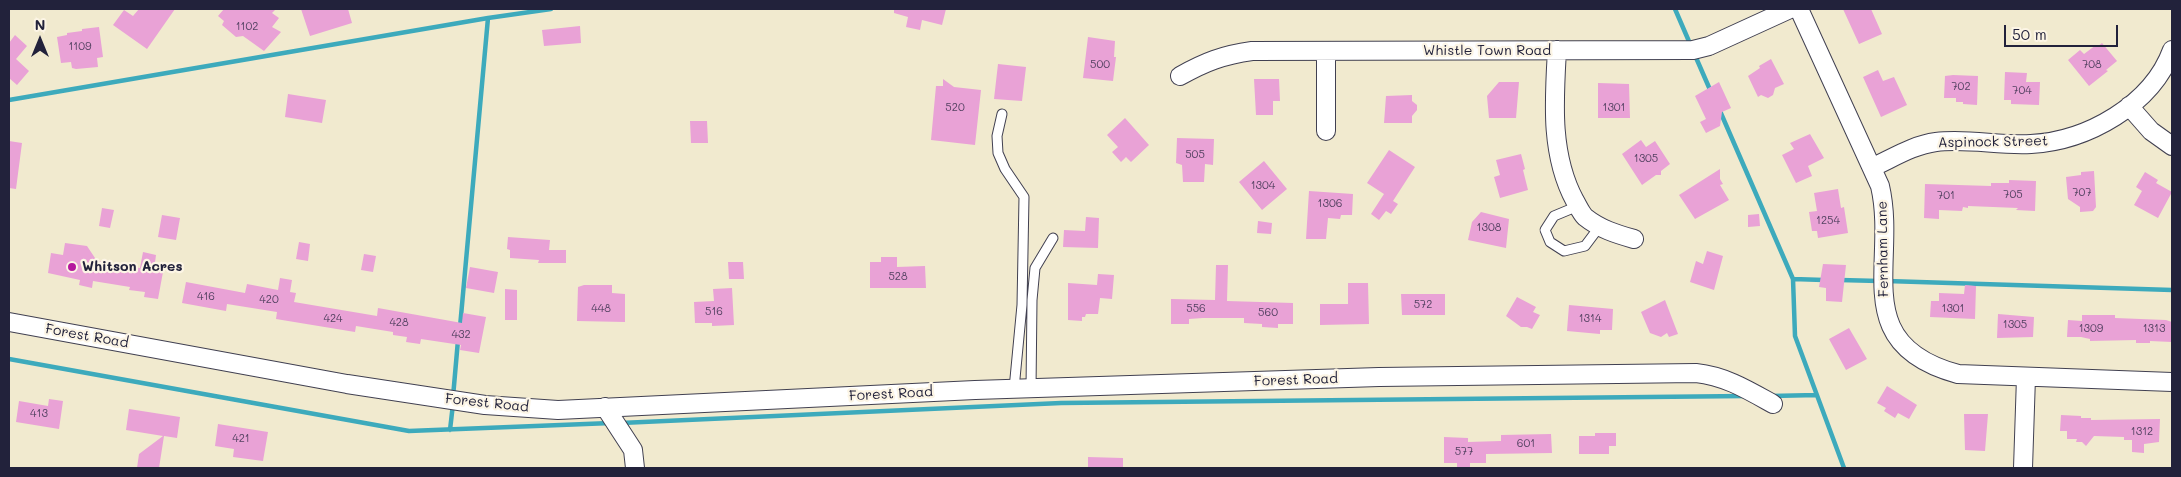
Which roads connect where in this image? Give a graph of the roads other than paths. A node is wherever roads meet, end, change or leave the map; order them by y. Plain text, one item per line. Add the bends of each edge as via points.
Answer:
1 (1790, 9) edge
2 (1799, 9) edge
3 (1556, 50) junction
4 (2172, 50) edge
5 (1326, 51) junction
6 (1180, 76) dead end
7 (2129, 106) junction
8 (1002, 114) dead end
9 (1326, 131) dead end
10 (2172, 146) edge
11 (1872, 167) junction
12 (1578, 206) junction
13 (1600, 226) junction
14 (1053, 238) dead end
15 (1634, 239) dead end
16 (9, 322) edge
17 (2026, 377) junction
18 (2172, 382) edge
19 (1023, 389) junction
20 (1773, 404) dead end
21 (605, 407) junction
22 (635, 468) edge
23 (2023, 468) edge

1 - 3 street, Whistle Town Road via 1710,46 1693,50
2 - 11 street, Fernham Lane
3 - 5 street, Whistle Town Road
3 - 12 street via 1556,137 1560,163
4 - 7 street, Aspinock Street via 2154,79
5 - 6 street, Whistle Town Road via 1227,54
5 - 9 street
7 - 10 street via 2151,131
7 - 11 street, Aspinock Street via 2094,128 2069,138 2029,144 1937,142 1920,145
8 - 19 lane via 997,136 998,152 1005,170 1024,197
11 - 17 street, Fernham Lane via 1884,202 1883,301 1897,336 1917,358 1935,368 1958,374
12 - 13 street via 1586,218
12 - 13 lane via 1554,216 1545,230 1550,242 1564,251 1585,246
13 - 15 street via 1611,233
14 - 19 lane via 1035,268
16 - 21 street, Forest Road via 456,401 558,410
17 - 18 street, Fernham Lane
17 - 23 street
19 - 20 street, Forest Road via 1379,377 1696,373 1728,380
19 - 21 street, Forest Road
21 - 22 street via 633,450

